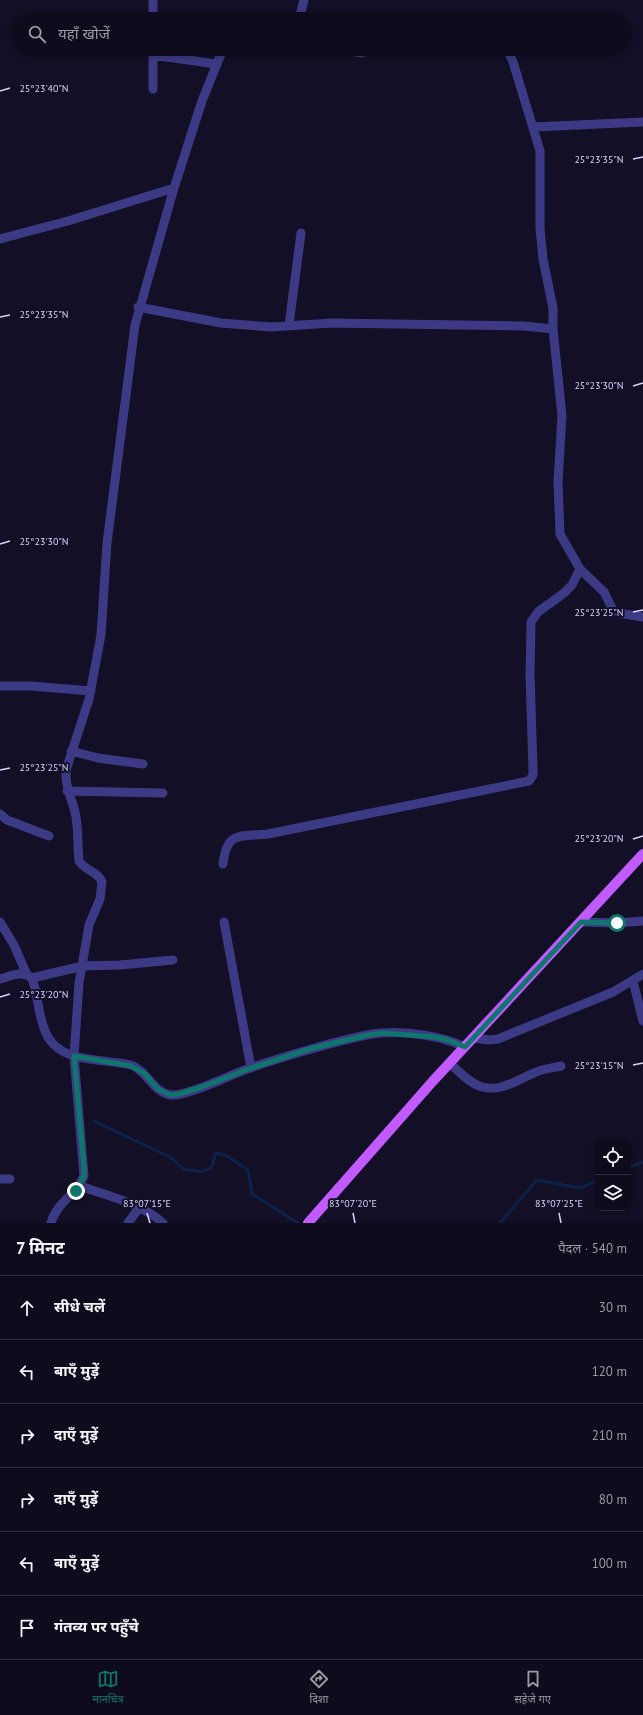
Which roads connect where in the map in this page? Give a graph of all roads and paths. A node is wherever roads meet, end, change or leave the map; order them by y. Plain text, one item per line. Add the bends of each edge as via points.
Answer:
1 (153, 0) edge
2 (304, 0) edge
3 (153, 12) edge
4 (301, 12) edge
5 (153, 56) edge
6 (174, 56) edge
7 (220, 56) edge
8 (509, 56) edge
9 (216, 64) junction
10 (153, 89) dead end
11 (643, 122) edge
12 (533, 127) junction
13 (174, 188) junction
14 (301, 233) dead end
15 (0, 239) edge
16 (138, 307) junction
17 (289, 325) junction
18 (553, 329) junction
19 (580, 569) junction
20 (643, 617) edge
21 (0, 686) edge
22 (91, 691) junction
23 (71, 751) junction
24 (143, 764) dead end
25 (67, 791) junction
26 (163, 794) dead end
27 (0, 814) edge
28 (49, 836) dead end
29 (643, 854) edge
30 (223, 864) dead end
31 (643, 921) edge
32 (0, 922) edge
33 (224, 922) dead end
34 (581, 922) junction
35 (174, 960) dead end
36 (83, 966) junction
37 (643, 974) edge
38 (29, 977) junction
39 (0, 979) edge
40 (633, 981) junction
41 (643, 1021) edge
42 (473, 1038) junction
43 (465, 1047) junction
44 (74, 1056) junction
45 (450, 1064) junction
46 (561, 1066) dead end
47 (251, 1068) junction
48 (0, 1179) edge
49 (10, 1179) dead end
50 (80, 1186) junction
51 (139, 1208) junction
52 (309, 1222) edge
53 (51, 1223) edge
54 (128, 1223) edge
55 (163, 1223) edge

1 - 3 street
2 - 4 street
5 - 10 street
6 - 9 street
7 - 9 street
8 - 12 street via 513,62
9 - 13 street
11 - 12 street
12 - 18 street via 540,151 540,228 543,260 553,308
13 - 15 street
13 - 16 street
14 - 17 street
16 - 17 street via 221,323 271,327
16 - 22 street via 107,543 101,635
17 - 18 street via 332,323 524,326
18 - 19 street via 562,416 558,527 562,540
19 - 20 street via 604,592 613,610 618,614
19 - 30 street via 564,593 538,612 531,622 533,775 529,781 268,834 233,838 226,847
21 - 22 street via 37,686
22 - 23 street
23 - 24 street via 98,758
23 - 25 street via 66,770
25 - 26 street
25 - 36 street via 76,822 79,861 96,873 102,882 100,898 89,925
27 - 28 street via 11,822
29 - 34 main road
31 - 34 street
32 - 38 street
33 - 47 street
34 - 42 main road
35 - 36 street
36 - 38 street
36 - 44 street via 79,983
37 - 40 street
38 - 39 street via 21,974
38 - 44 street via 50,1040
40 - 41 street
40 - 42 street via 614,992 498,1039
42 - 43 main road
43 - 45 main road
43 - 47 street via 435,1037 383,1033 350,1039
44 - 47 street via 131,1066 144,1073 158,1089 170,1095 202,1087
44 - 50 street via 84,1168
45 - 46 street via 472,1082 489,1088 512,1084 536,1072
45 - 52 main road
48 - 49 street
50 - 51 street
50 - 53 street via 58,1207
51 - 54 street
51 - 55 street

